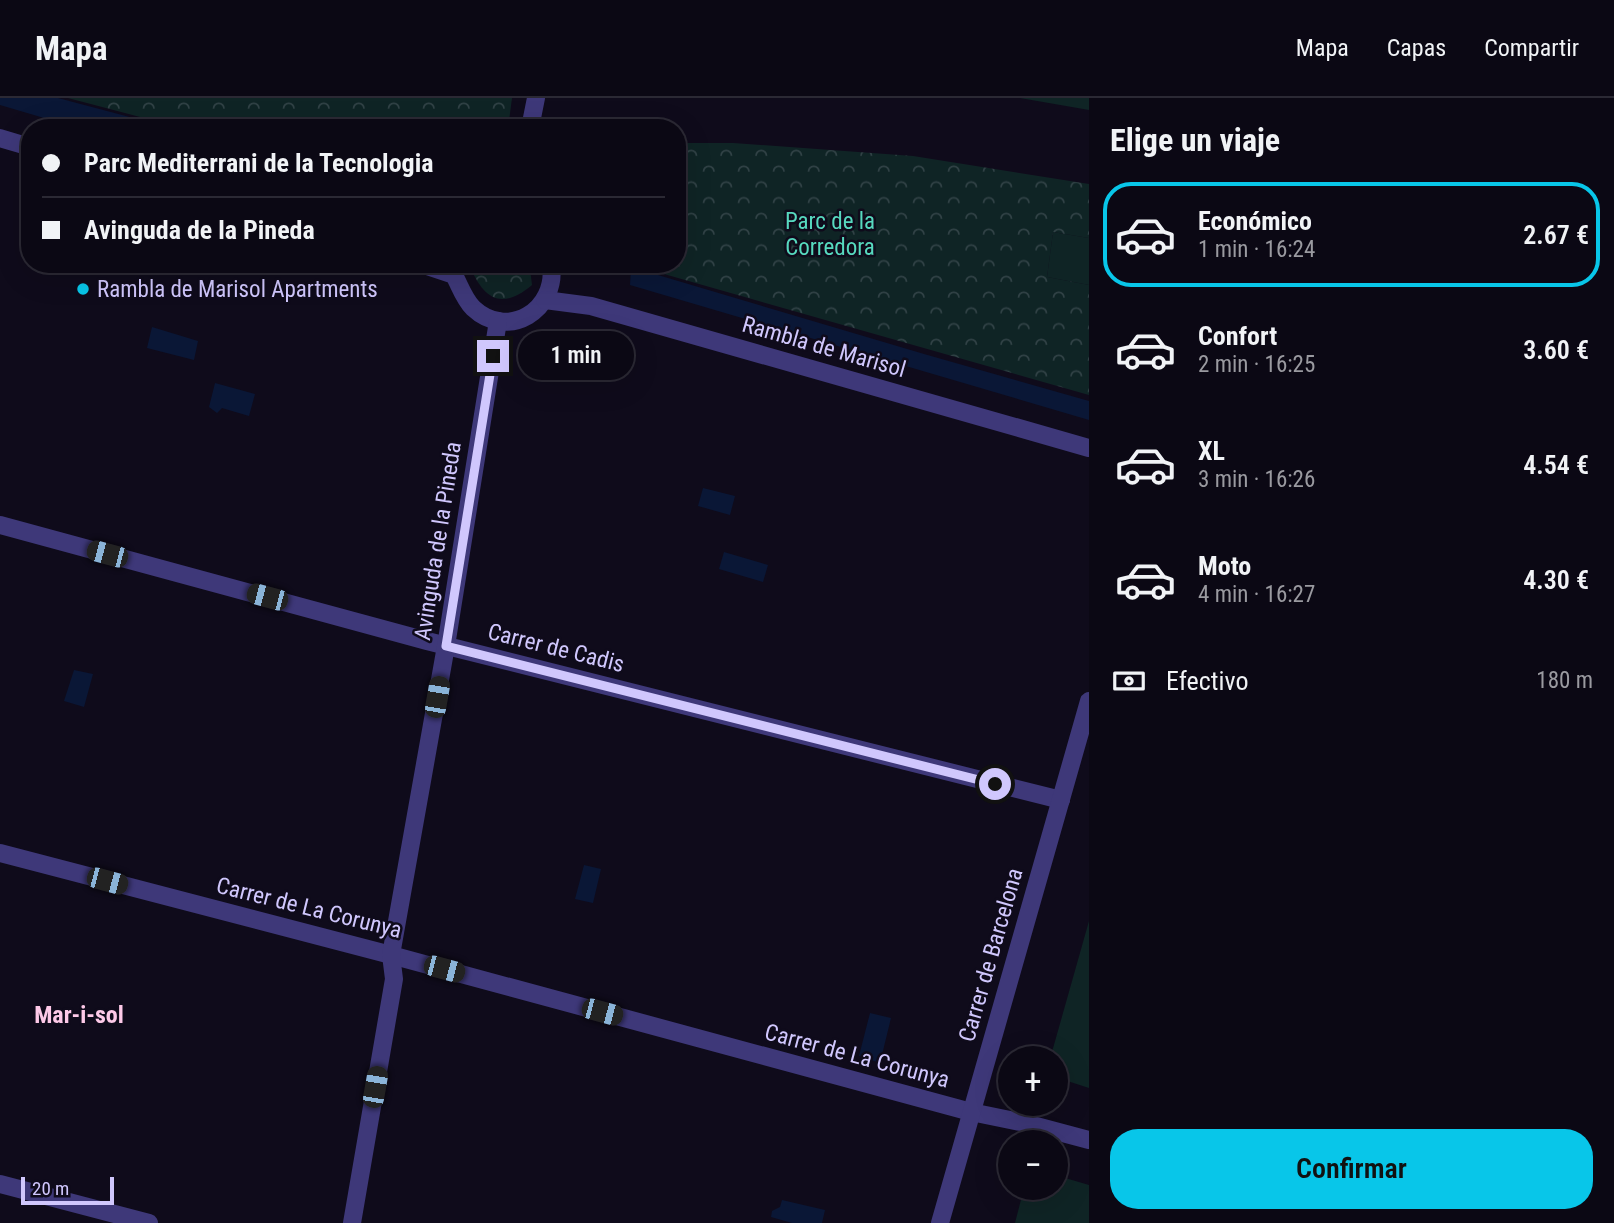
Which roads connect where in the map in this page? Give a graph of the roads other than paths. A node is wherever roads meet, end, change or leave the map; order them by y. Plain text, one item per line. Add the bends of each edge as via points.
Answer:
1 (536, 98) edge
2 (532, 119) edge
3 (0, 138) edge
4 (21, 144) edge
5 (448, 273) edge
6 (551, 273) edge
7 (545, 300) junction
8 (498, 321) junction
9 (1089, 448) edge
10 (0, 525) edge
11 (446, 646) junction
12 (1089, 701) edge
13 (1061, 800) junction
14 (0, 853) edge
15 (391, 955) junction
16 (971, 1112) junction
17 (1089, 1140) edge
18 (0, 1184) edge
19 (149, 1223) edge
20 (352, 1223) edge
21 (940, 1223) edge

1 - 2 street
3 - 4 street
5 - 8 street via 454,275 474,309
6 - 7 street
7 - 8 street via 525,318
7 - 9 street, Rambla de Marisol via 591,306
8 - 11 street, Avinguda de la Pineda
10 - 11 street, Carrer de Cadis
11 - 13 street, Carrer de Cadis
11 - 15 street, Avinguda de la Pineda
12 - 13 street, Carrer de Barcelona
13 - 16 street, Carrer de Barcelona
14 - 15 street, Carrer de La Corunya
15 - 16 street, Carrer de La Corunya
15 - 20 street, Avinguda de la Pineda via 394,979
16 - 17 street, Carrer de La Corunya
16 - 21 street, Carrer de Barcelona
18 - 19 street

